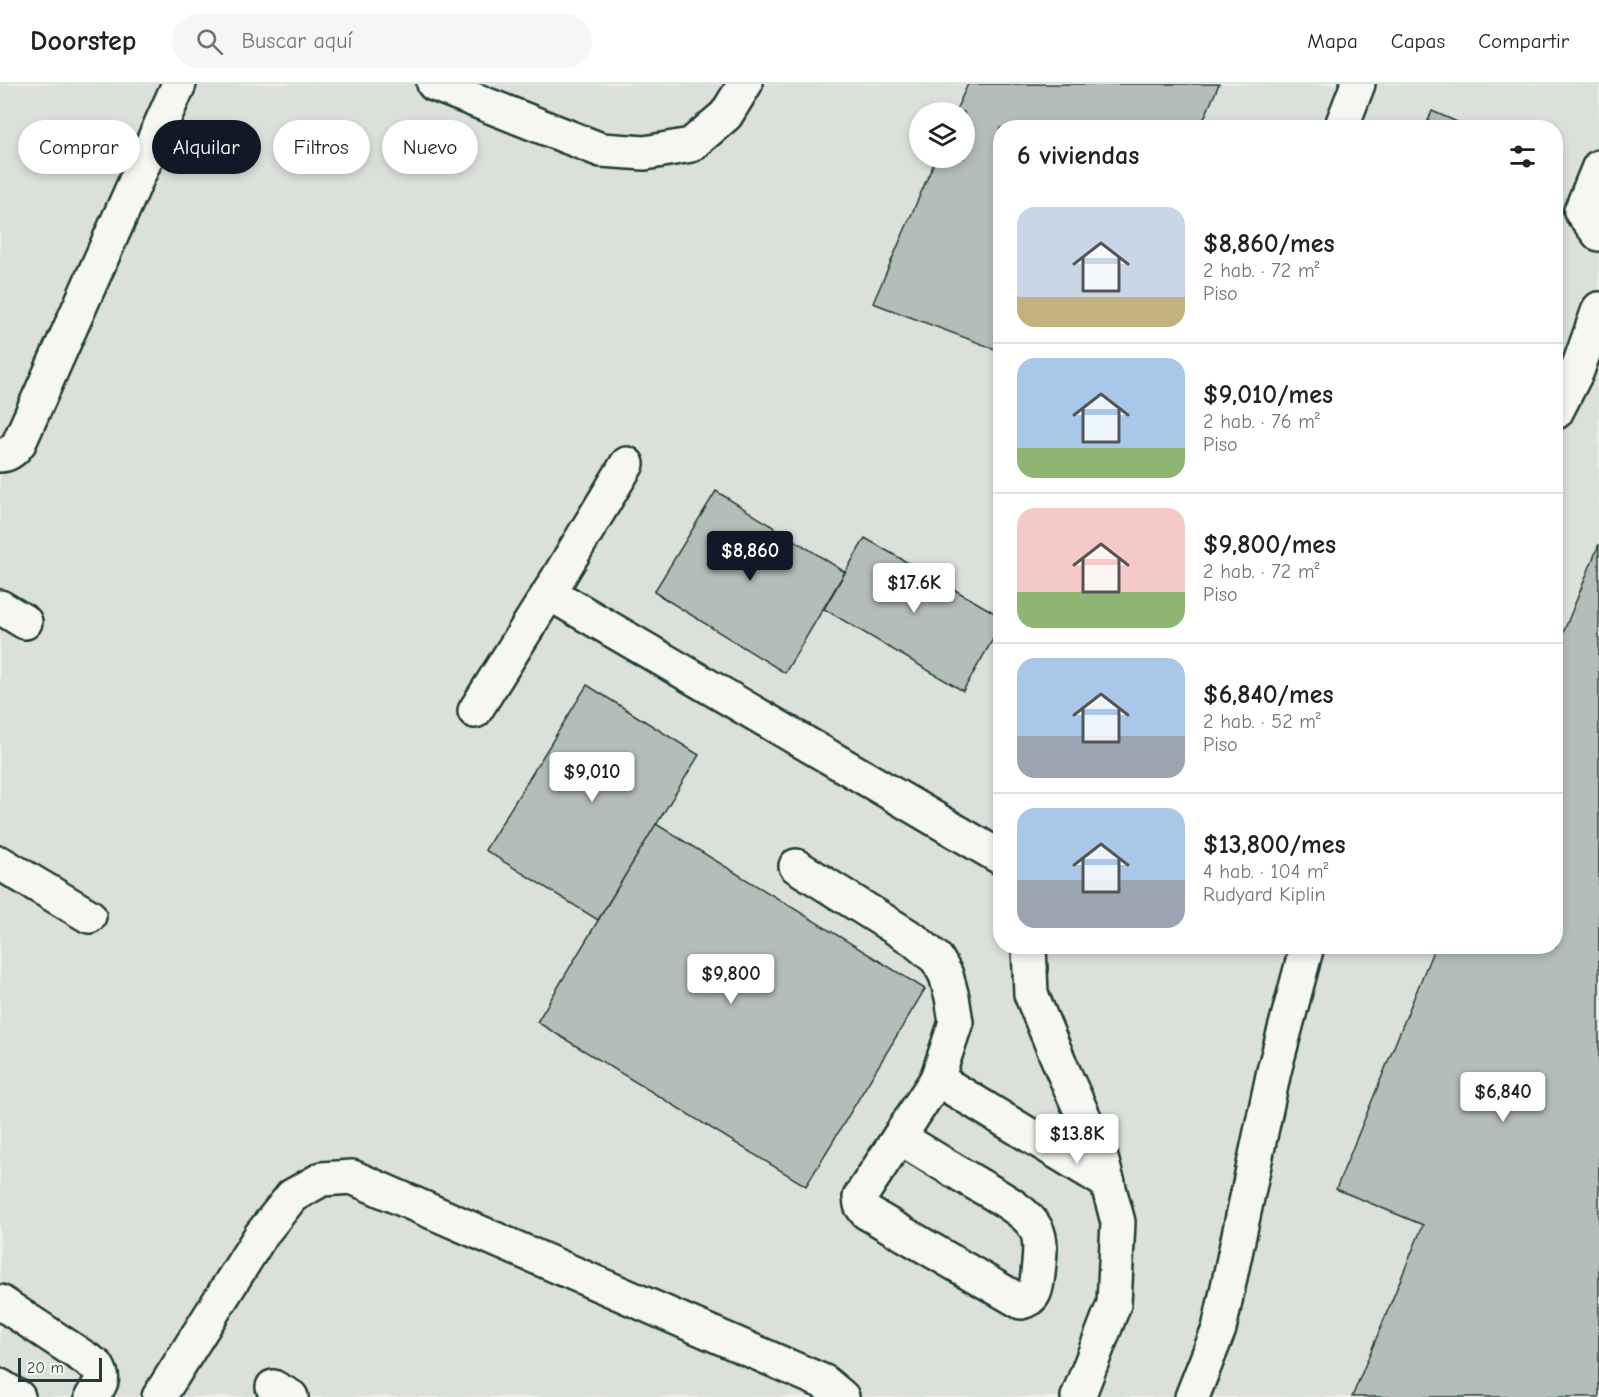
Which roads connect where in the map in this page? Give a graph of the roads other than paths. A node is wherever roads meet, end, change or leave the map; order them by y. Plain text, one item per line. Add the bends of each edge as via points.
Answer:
1 (178, 84) edge
2 (435, 84) edge
3 (745, 84) edge
4 (1358, 84) edge
5 (1344, 120) edge
6 (1599, 167) edge
7 (1599, 234) edge
8 (1599, 309) edge
9 (1563, 398) edge
10 (0, 455) edge
11 (627, 464) dead end
12 (549, 593) junction
13 (475, 711) dead end
14 (993, 853) edge
15 (0, 862) edge
16 (796, 866) dead end
17 (89, 916) dead end
18 (1029, 954) edge
19 (1305, 954) edge
20 (937, 1079) junction
21 (899, 1137) junction
22 (1108, 1183) junction
23 (0, 1302) edge
24 (0, 1386) edge
25 (18, 1397) edge
26 (92, 1397) edge
27 (159, 1397) edge
28 (842, 1397) edge
29 (1078, 1397) edge
30 (1192, 1397) edge

1 - 10 street via 19,443 12,451
2 - 3 street via 600,150 645,153 691,145 726,115
4 - 5 street
6 - 7 street via 1581,211
8 - 9 street
11 - 12 street
12 - 13 street
12 - 14 street
15 - 17 street
16 - 20 street via 913,939 937,959 946,975 956,1022
18 - 22 street via 1031,994 1099,1150
19 - 30 street via 1274,1071 1220,1329
20 - 21 street
20 - 22 street
21 - 21 street via 1004,1200 1035,1227 1040,1239 1036,1287 1028,1301 1021,1302 866,1212 860,1197
22 - 29 street via 1119,1222 1114,1304
23 - 26 street via 97,1366 102,1381
24 - 25 street
27 - 28 street via 261,1235 292,1196 322,1179 352,1177 824,1382

